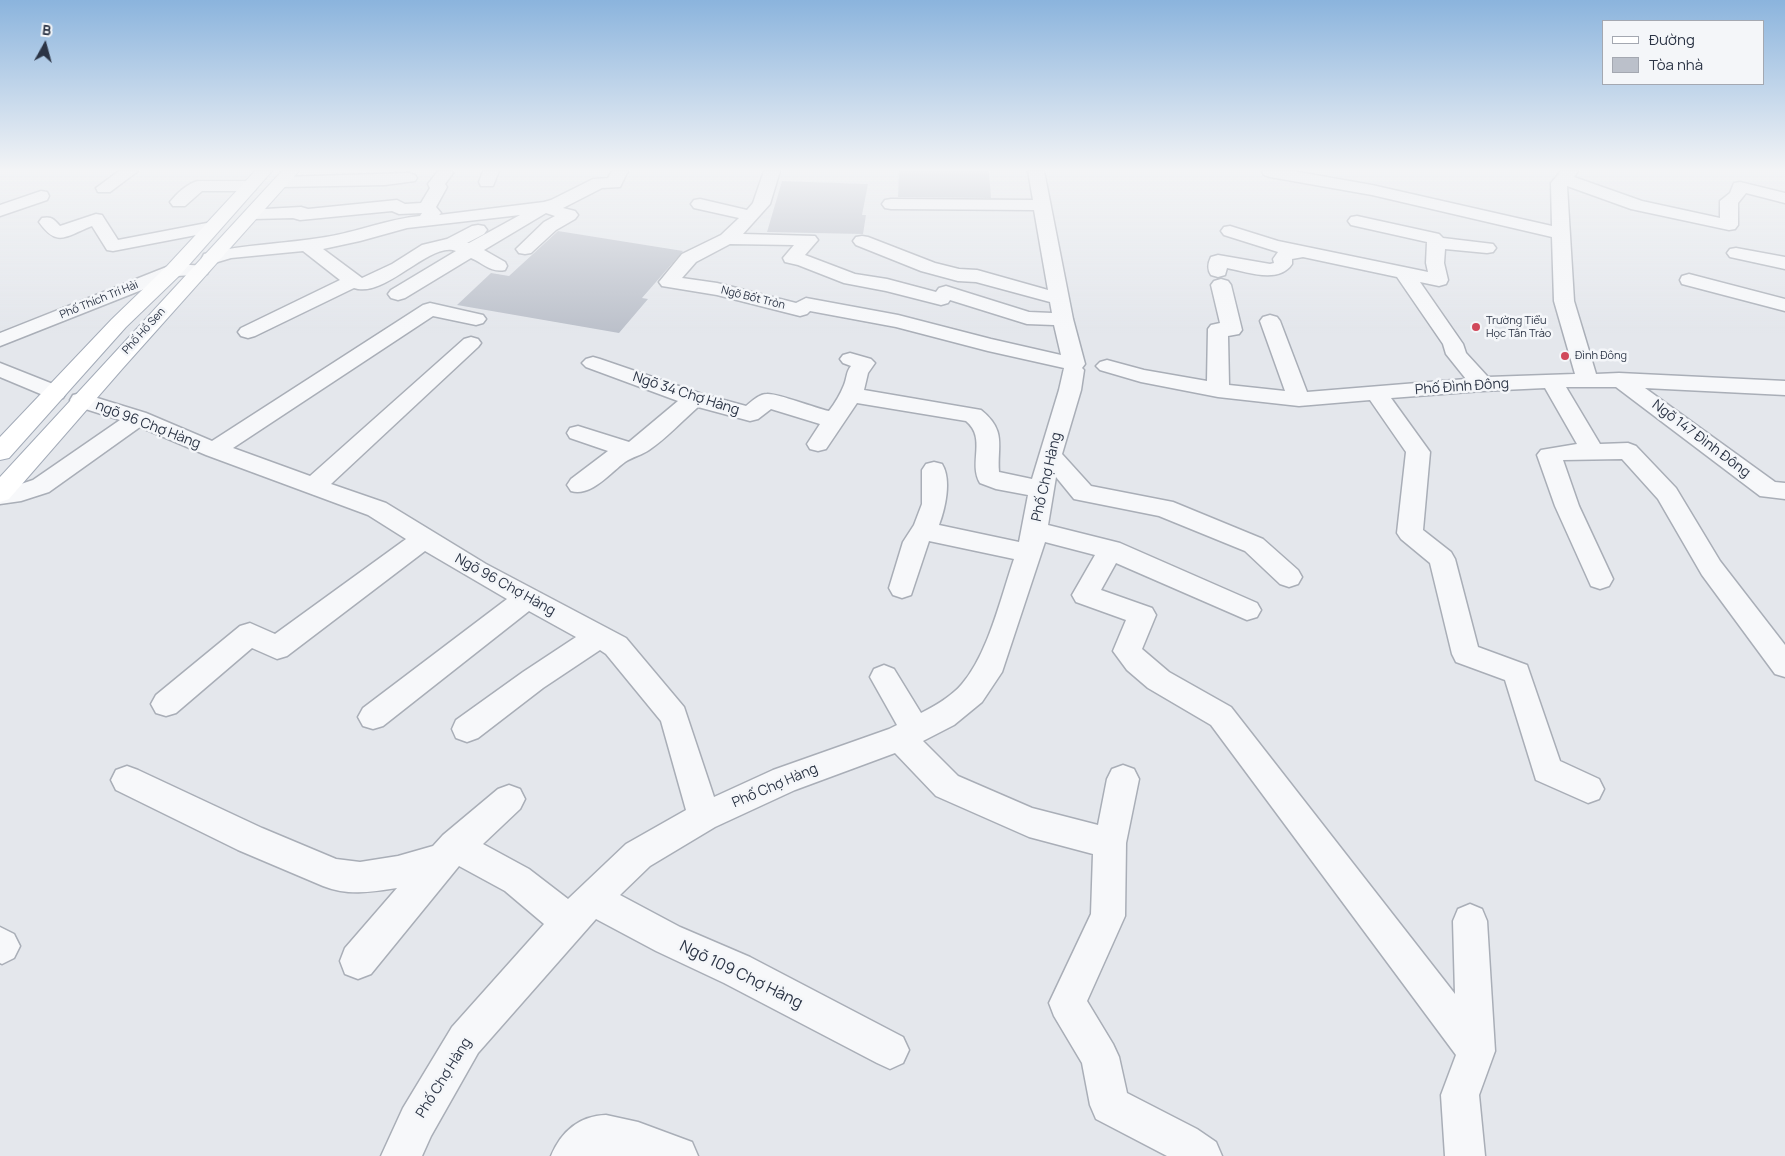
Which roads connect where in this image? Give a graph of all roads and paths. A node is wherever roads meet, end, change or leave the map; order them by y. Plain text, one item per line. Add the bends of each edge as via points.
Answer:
1 (50, 225) edge
2 (79, 225) edge
3 (100, 225) edge
4 (242, 225) edge
5 (306, 225) edge
6 (388, 225) edge
7 (400, 225) edge
8 (411, 225) edge
9 (487, 225) edge
10 (514, 225) edge
11 (552, 225) edge
12 (742, 225) edge
13 (1046, 225) edge
14 (1375, 225) edge
15 (1525, 225) edge
16 (1560, 225) edge
17 (212, 227) joint
18 (387, 229) junction
19 (1230, 231) dead end
20 (1560, 233) junction
21 (232, 235) junction
22 (727, 239) junction
23 (862, 241) dead end
24 (453, 243) junction
25 (1437, 243) junction
26 (308, 246) junction
27 (526, 248) dead end
28 (1487, 248) dead end
29 (428, 249) junction
30 (471, 251) junction
31 (1302, 252) junction
32 (1736, 253) dead end
33 (1785, 263) edge
34 (205, 264) junction
35 (498, 266) dead end
36 (174, 270) junction
37 (1404, 273) junction
38 (1689, 280) dead end
39 (353, 281) junction
40 (398, 294) dead end
41 (1060, 296) junction
42 (1785, 305) edge
43 (476, 319) dead end
44 (1270, 321) dead end
45 (1064, 328) junction
46 (248, 332) dead end
47 (0, 340) edge
48 (471, 343) dead end
49 (0, 346) edge
50 (0, 351) edge
51 (850, 359) dead end
52 (592, 363) dead end
53 (0, 369) edge
54 (1087, 372) junction
55 (1141, 376) joint
56 (1619, 379) junction
57 (1587, 380) junction
58 (1552, 381) junction
59 (1482, 384) junction
60 (1785, 388) edge
61 (1218, 390) junction
62 (55, 392) junction
63 (1378, 394) junction
64 (851, 395) junction
65 (1299, 398) junction
66 (81, 400) junction
67 (694, 400) junction
68 (138, 418) junction
69 (833, 419) junction
70 (578, 433) dead end
71 (818, 444) dead end
72 (214, 450) junction
73 (632, 450) junction
74 (0, 452) edge
75 (1593, 452) junction
76 (1050, 455) junction
77 (934, 470) dead end
78 (579, 485) dead end
79 (314, 486) junction
80 (1042, 489) junction
81 (1785, 491) edge
82 (0, 495) edge
83 (923, 531) junction
84 (424, 538) junction
85 (1032, 542) junction
86 (1111, 550) junction
87 (1289, 577) dead end
88 (1600, 579) dead end
89 (902, 588) dead end
90 (527, 598) junction
91 (1247, 610) dead end
92 (598, 637) junction
93 (1785, 666) edge
94 (884, 678) dead end
95 (166, 704) dead end
96 (373, 717) dead end
97 (467, 729) dead end
98 (908, 735) junction
99 (1123, 779) dead end
100 (127, 780) dead end
101 (1588, 789) dead end
102 (509, 799) dead end
103 (704, 817) junction
104 (1110, 843) junction
105 (449, 852) junction
106 (581, 910) junction
107 (1470, 921) dead end
108 (358, 961) dead end
109 (890, 1050) dead end
110 (1476, 1051) junction
111 (401, 1156) edge
112 (572, 1156) edge
113 (678, 1156) edge
114 (1202, 1156) edge
115 (1465, 1156) edge

1 - 2 street via 57,233
3 - 17 street via 113,246
4 - 21 main road, Phố Hồ Sen
5 - 21 street via 251,229
6 - 18 street
7 - 18 street, Phố Thích Trí Hải
8 - 24 street
9 - 24 street
10 - 30 street
11 - 27 street
12 - 22 street, Ngõ Bốt Tròn
13 - 41 street
14 - 25 street via 1433,238
15 - 20 street
16 - 20 street
17 - 36 main road, Phố Hồ Sen
18 - 26 street, Phố Thích Trí Hải
18 - 29 street
19 - 31 street
20 - 57 street via 1564,301
21 - 34 main road, Phố Hồ Sen
22 - 45 street via 809,240 792,258 851,279 942,299 946,292
22 - 54 street, Ngõ Bốt Tròn via 690,258 669,282 717,289 800,310 806,304 898,321
23 - 41 street via 928,267 977,276 1047,296
24 - 29 street
24 - 30 street
25 - 28 street
25 - 37 street via 1435,263 1439,280
26 - 34 street, Phố Thích Trí Hải via 230,253
26 - 39 street
29 - 39 street via 399,268 363,285
30 - 35 street
30 - 40 street
31 - 37 street
31 - 61 street via 1286,255 1282,259 1283,264 1270,270 1218,261 1232,330 1218,329
32 - 33 street
34 - 36 street, Phố Thích Trí Hải
34 - 66 main road, Phố Hồ Sen
36 - 47 street, Phố Thích Trí Hải
36 - 62 main road, Phố Hồ Sen
37 - 59 street via 1453,344 1456,354
38 - 42 street
39 - 46 street
41 - 45 street
43 - 72 street via 430,309
44 - 65 street
45 - 54 street
48 - 79 street
49 - 50 street
51 - 64 street via 864,362 856,372
52 - 67 street, Ngõ 34 Chợ Hàng
53 - 62 street
54 - 55 street, Phố Đình Đông
54 - 76 street, Phố Chợ Hàng
55 - 61 street, Phố Đình Đông
56 - 57 street, Phố Đình Đông
56 - 60 street, Phố Đình Đông
56 - 81 street, Ngõ 147 Đình Đông via 1769,490
57 - 58 street, Phố Đình Đông
58 - 59 street, Phố Đình Đông
58 - 75 street
59 - 63 street, Phố Đình Đông
61 - 65 street, Phố Đình Đông
62 - 74 main road, Phố Hồ Sen
63 - 65 street, Phố Đình Đông
63 - 101 street via 1418,452 1410,534 1442,559 1466,654 1516,673 1547,770
64 - 69 street
64 - 80 street via 973,416 980,420 986,433 988,478
66 - 68 street, ngõ 96 Chợ Hàng
66 - 82 main road, Phố Hồ Sen
67 - 69 street, Ngõ 34 Chợ Hàng via 750,414 768,400
67 - 73 street
68 - 72 street, ngõ 96 Chợ Hàng
68 - 82 street via 41,486
69 - 71 street
70 - 73 street
72 - 79 street, Ngõ 96 Chợ Hàng
73 - 78 street via 620,454
75 - 88 street via 1549,455 1567,506
75 - 93 street via 1628,451 1635,458 1667,494 1711,568
76 - 80 street, Phố Chợ Hàng
76 - 87 street via 1083,493 1164,508 1254,545
77 - 83 street via 934,504
79 - 84 street, Ngõ 96 Chợ Hàng via 377,508
80 - 85 street, Phố Chợ Hàng
83 - 85 street
83 - 89 street via 916,542
84 - 90 street, Ngõ 96 Chợ Hàng
84 - 95 street via 277,648 250,634
85 - 86 street
85 - 98 street, Phố Chợ Hàng via 992,664 972,694 944,716
86 - 91 street
86 - 110 street via 1085,595 1142,615 1128,651 1138,665 1221,716
90 - 92 street, Ngõ 96 Chợ Hàng
90 - 96 street
92 - 97 street
92 - 103 street, Ngõ 96 Chợ Hàng via 616,646 674,716
94 - 98 street
98 - 103 street, Phố Chợ Hàng via 784,780
98 - 104 street via 947,786 1029,822
99 - 104 street
100 - 105 street via 250,839 335,875 360,878 398,872
102 - 105 street
103 - 106 street, Phố Chợ Hàng via 638,855
104 - 114 street via 1108,916 1067,1003 1100,1057 1110,1105 1184,1143
105 - 106 street, Ngõ 109 Chợ Hàng
105 - 108 street
106 - 109 street, Ngõ 109 Chợ Hàng via 668,939 737,970
106 - 111 street, Phố Chợ Hàng via 465,1040
107 - 110 street
110 - 115 street via 1460,1095
112 - 113 street via 584,1141 598,1135 656,1147

